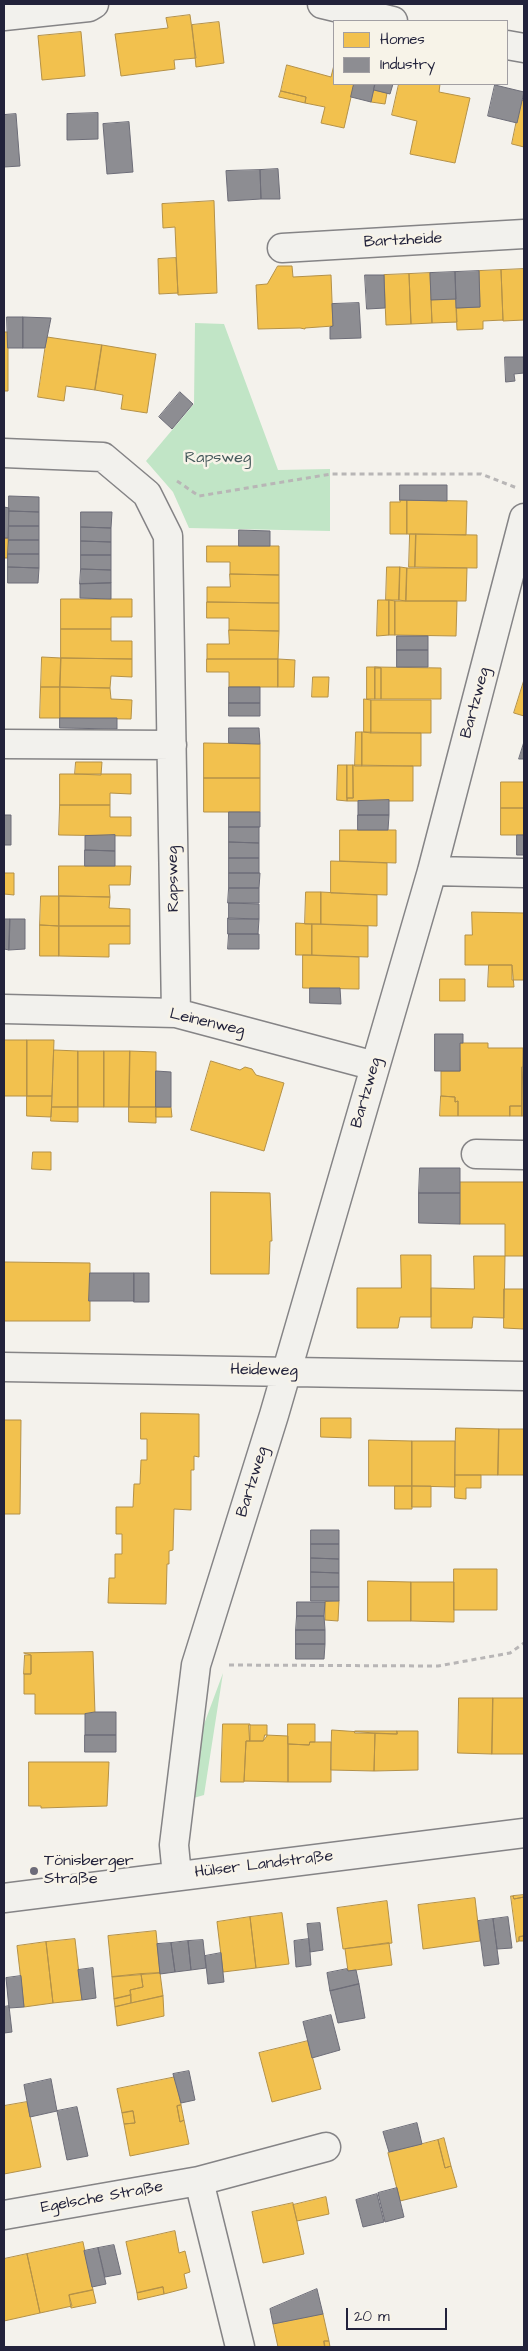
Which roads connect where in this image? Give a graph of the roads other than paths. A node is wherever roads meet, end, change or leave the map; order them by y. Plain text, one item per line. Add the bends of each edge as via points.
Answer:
1 (94, 4) edge
2 (322, 4) edge
3 (4, 16) edge
4 (389, 20) edge
5 (508, 45) edge
6 (524, 48) edge
7 (524, 234) edge
8 (282, 248) dead end
9 (4, 453) edge
10 (524, 518) edge
11 (4, 744) edge
12 (172, 745) junction
13 (432, 871) junction
14 (524, 873) edge
15 (4, 1009) edge
16 (176, 1013) junction
17 (375, 1066) junction
18 (476, 1154) dead end
19 (524, 1154) edge
20 (4, 1367) edge
21 (286, 1372) junction
22 (524, 1376) edge
23 (524, 1833) edge
24 (177, 1876) junction
25 (4, 1898) edge
26 (326, 2147) dead end
27 (199, 2181) junction
28 (4, 2215) edge
29 (240, 2347) edge

1 - 3 street
2 - 4 street
5 - 6 street
7 - 8 street, Bartzheide
9 - 12 street, Rapsweg via 103,457 147,494 168,536
10 - 13 street, Bartzweg
11 - 12 street
12 - 16 street, Rapsweg
13 - 14 street
13 - 17 street, Bartzweg
15 - 16 street, Leinenweg
16 - 17 street, Leinenweg
17 - 21 street, Bartzweg
18 - 19 street
20 - 21 street, Heideweg
21 - 22 street, Heideweg
21 - 24 street, Bartzweg via 196,1665 174,1846
23 - 24 street, Hülser Landstraße
24 - 25 street, Hülser Landstraße
26 - 27 street, Egelsche Straße
27 - 28 street, Egelsche Straße
27 - 29 street

